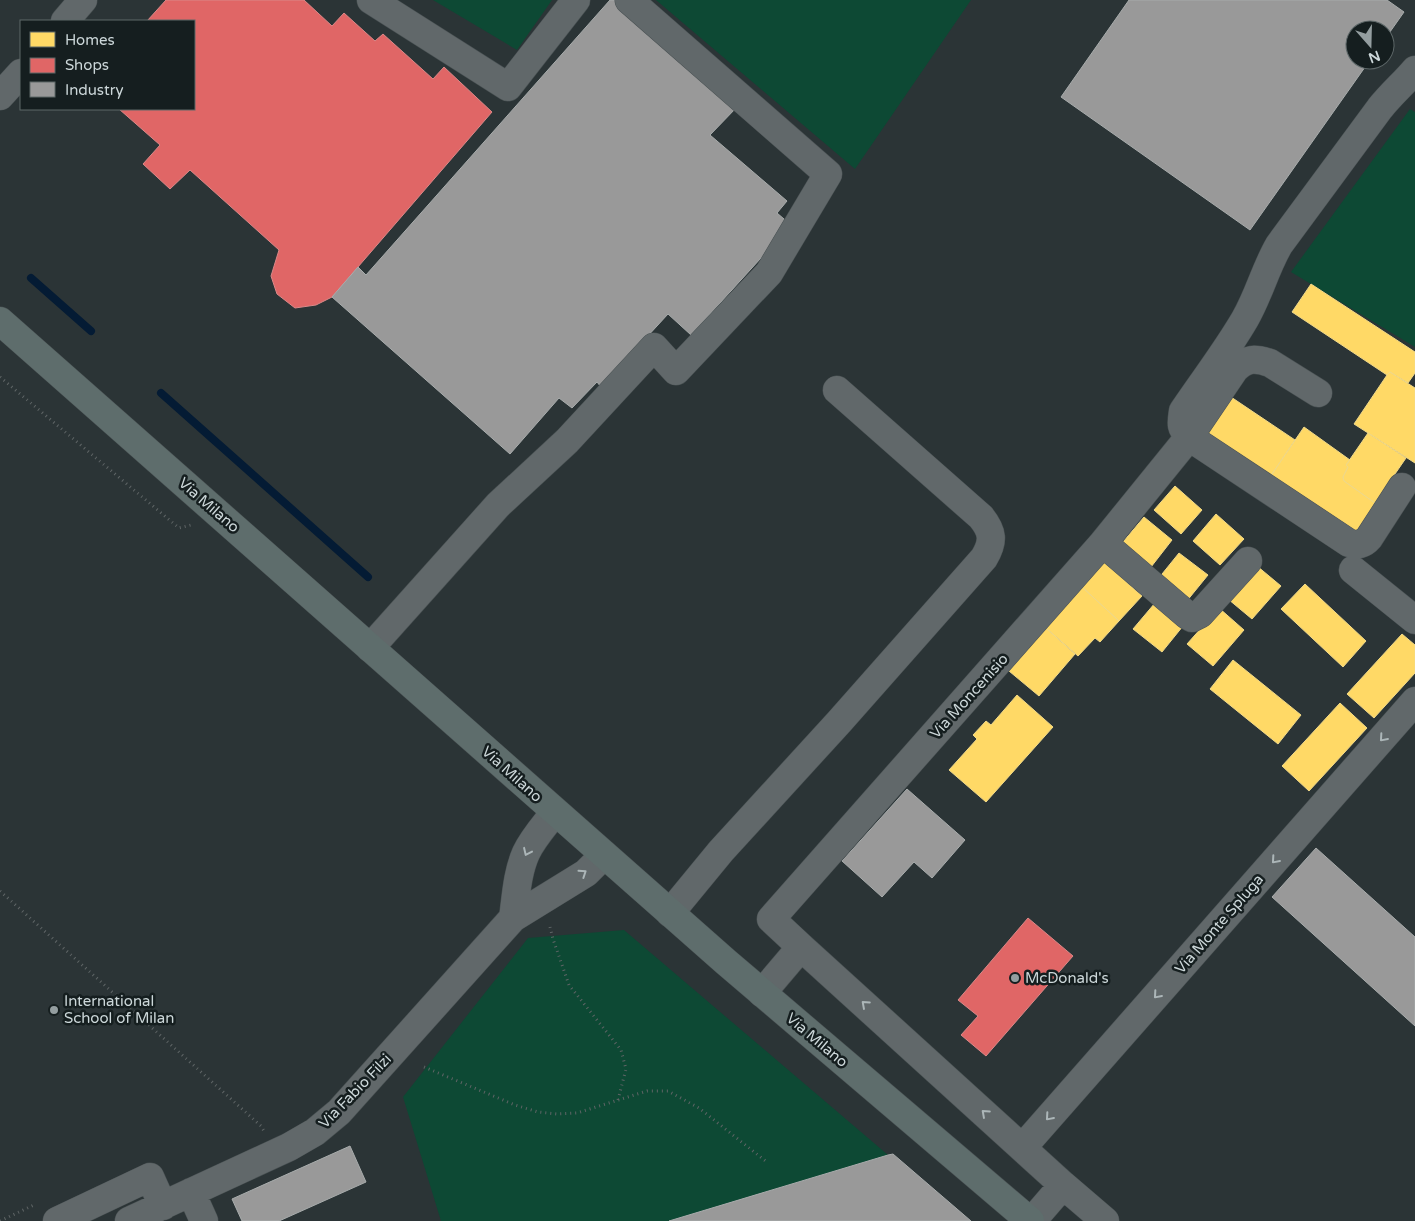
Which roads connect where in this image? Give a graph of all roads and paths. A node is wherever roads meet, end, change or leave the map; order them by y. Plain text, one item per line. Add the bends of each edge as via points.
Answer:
1 (84, 0) edge
2 (371, 0) edge
3 (576, 0) edge
4 (629, 0) edge
5 (66, 20) edge
6 (1415, 70) edge
7 (20, 74) edge
8 (0, 96) edge
9 (0, 320) edge
10 (0, 377) edge
11 (837, 390) dead end
12 (1318, 393) dead end
13 (1189, 437) junction
14 (1402, 487) dead end
15 (224, 518) junction
16 (1103, 543) junction
17 (1248, 561) dead end
18 (1353, 570) dead end
19 (1415, 620) edge
20 (370, 648) junction
21 (1415, 701) edge
22 (555, 812) junction
23 (604, 855) junction
24 (0, 891) edge
25 (670, 913) junction
26 (513, 918) junction
27 (549, 923) dead end
28 (801, 947) junction
29 (762, 993) junction
30 (424, 1067) dead end
31 (618, 1100) junction
32 (266, 1133) dead end
33 (1023, 1147) junction
34 (768, 1162) dead end
35 (1063, 1185) junction
36 (191, 1192) junction
37 (163, 1206) junction
38 (56, 1221) edge
39 (129, 1221) edge
40 (204, 1221) edge
41 (1031, 1221) edge
42 (1105, 1221) edge

1 - 5 street
2 - 3 street via 508,87
4 - 20 street via 828,174 769,273 676,371 654,347 567,441 498,505
6 - 13 street via 1380,108 1279,245 1245,318 1183,411 1182,429
7 - 8 street
9 - 15 main road, Via Milano
10 - 15 path via 179,528
11 - 25 street via 981,517 989,527 990,548 839,722 721,851
12 - 13 street, Via Moncenisio via 1270,363 1251,360 1242,363
13 - 14 street via 1355,545 1369,538
13 - 16 street, Via Moncenisio
15 - 20 main road, Via Milano
16 - 17 street via 1192,618 1200,614
16 - 28 street, Via Moncenisio via 771,919
18 - 19 street
20 - 22 main road, Via Milano
21 -> 33 street, Via Monte Spluga
22 - 23 main road, Via Milano
22 -> 26 street via 526,854
23 - 25 main road, Via Milano
26 -> 23 street, Via Fabio Filzi via 586,873
24 - 32 path
25 - 29 main road, Via Milano
26 - 36 street, Via Fabio Filzi via 339,1112 315,1132 289,1147
27 - 31 path via 569,985 621,1050 626,1069
28 - 29 street
33 -> 28 street
29 - 41 main road, Via Milano
30 - 31 path via 538,1112 577,1113
31 - 34 path via 648,1091 668,1091 699,1108
33 - 35 street
35 - 41 street
35 - 42 street
36 - 37 street, Via Fabio Filzi
36 - 40 street
37 - 38 street via 150,1177
37 - 39 street, Via Fabio Filzi

